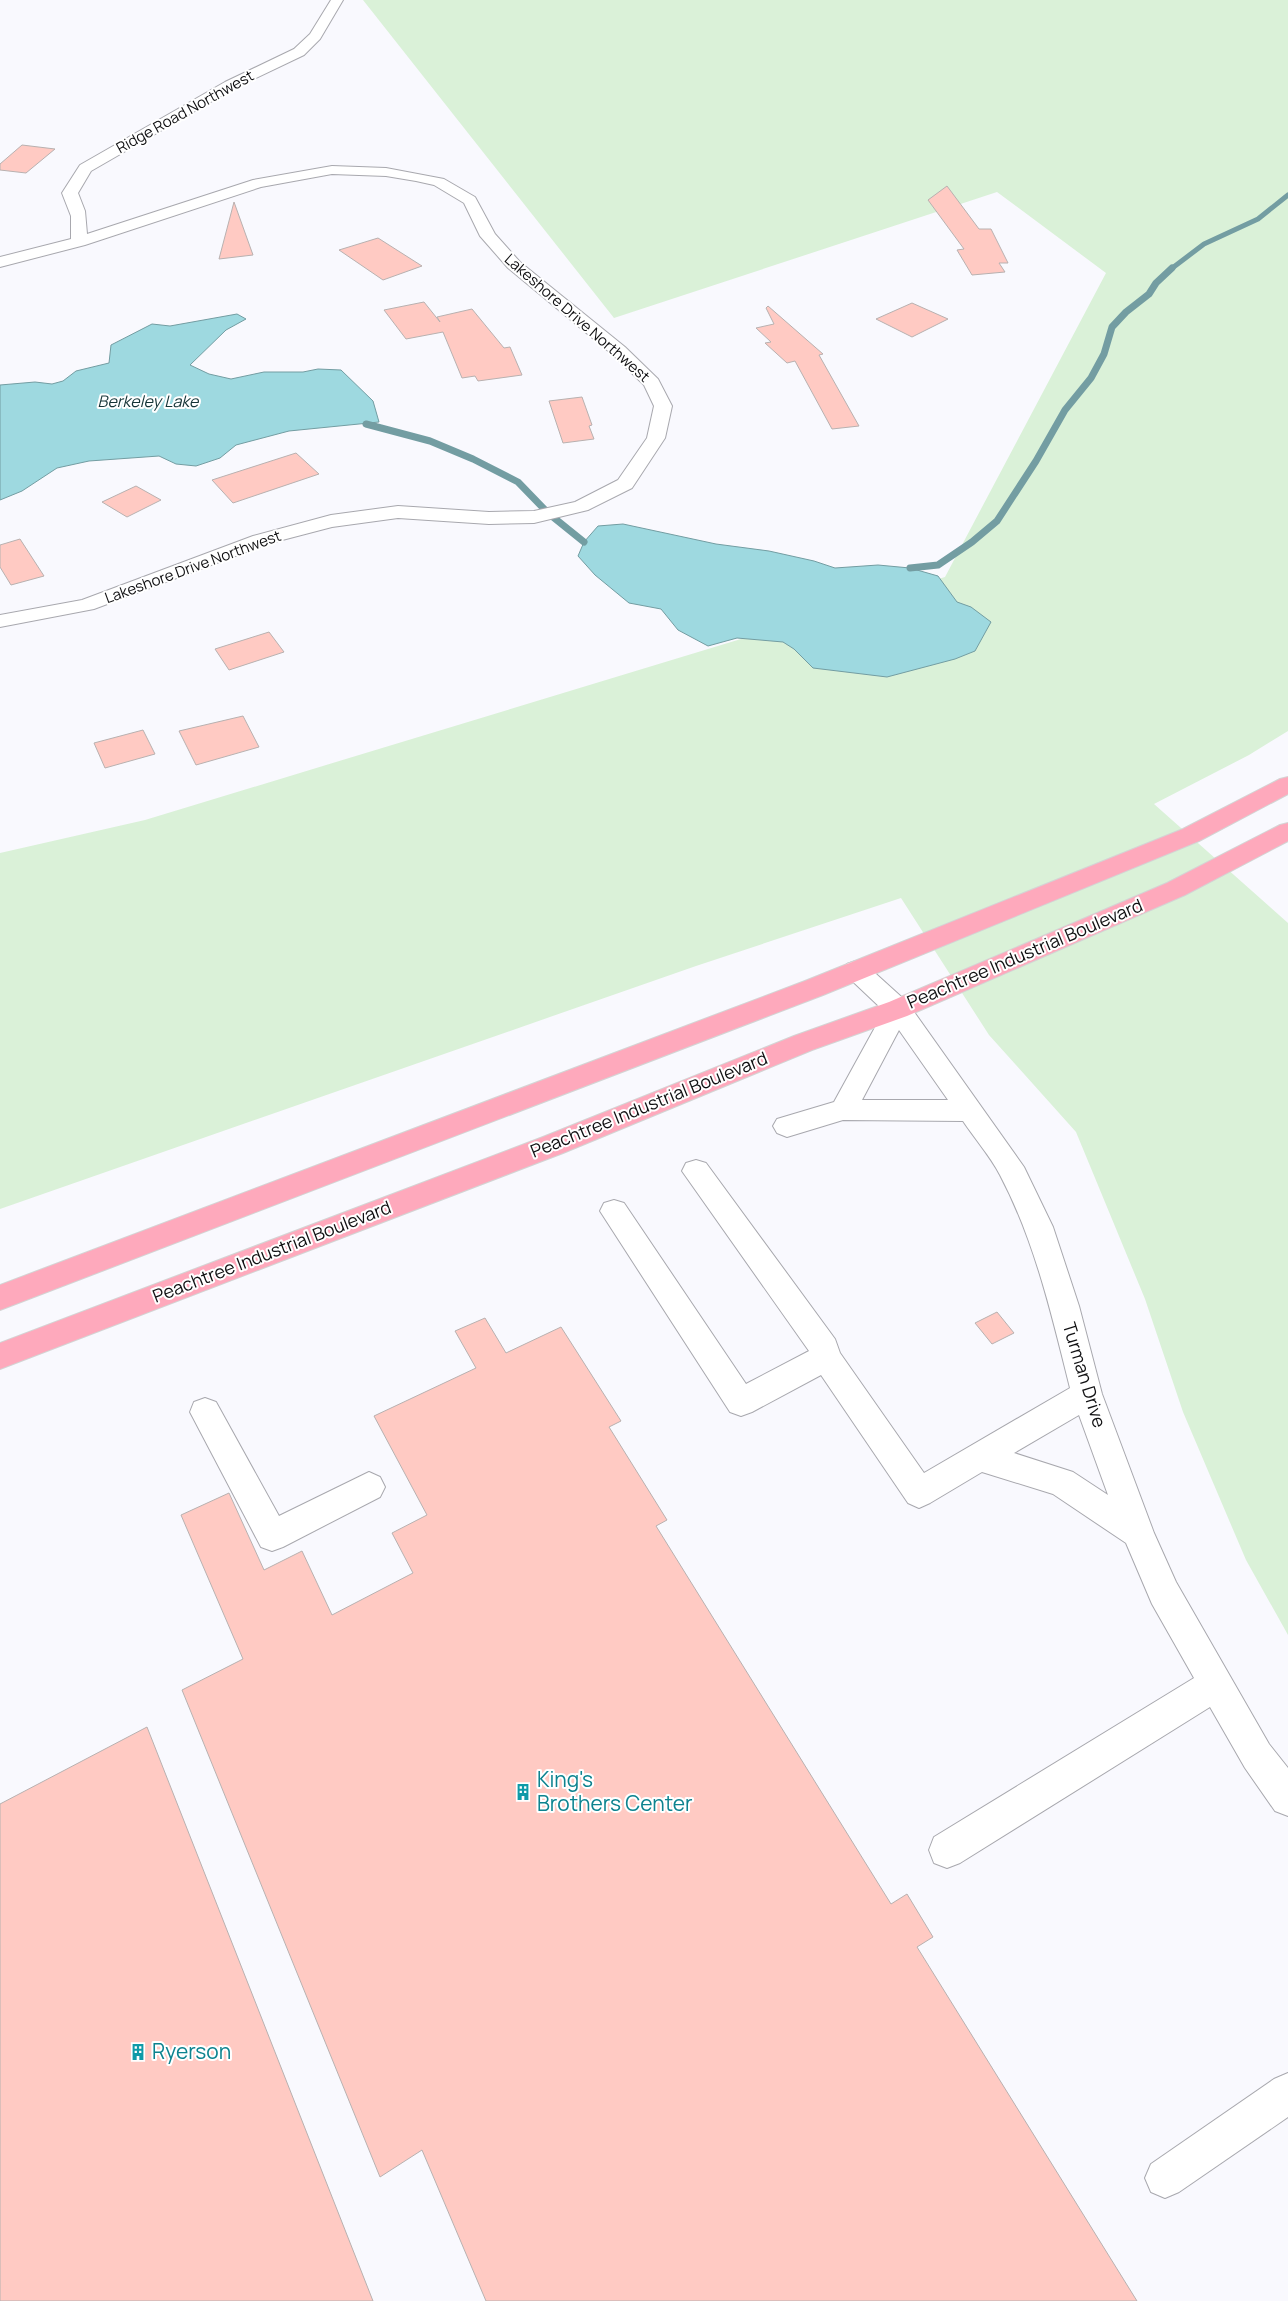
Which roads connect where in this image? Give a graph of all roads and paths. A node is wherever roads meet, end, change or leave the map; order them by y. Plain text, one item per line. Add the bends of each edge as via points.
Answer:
1 (337, 0) edge
2 (79, 242) junction
3 (0, 262) edge
4 (0, 621) edge
5 (1288, 784) edge
6 (1288, 831) edge
7 (856, 970) junction
8 (898, 1009) junction
9 (843, 1110) junction
10 (971, 1111) junction
11 (787, 1126) dead end
12 (696, 1171) dead end
13 (614, 1211) dead end
14 (0, 1298) edge
15 (0, 1356) edge
16 (826, 1358) junction
17 (1087, 1394) junction
18 (205, 1412) dead end
19 (981, 1458) junction
20 (369, 1487) dead end
21 (1138, 1533) junction
22 (1215, 1685) junction
23 (1288, 1798) edge
24 (947, 1850) dead end
25 (1288, 2094) edge
26 (1166, 2178) dead end

1 - 2 street, Ridge Road Northwest via 315,36 298,52 230,85 85,168 70,193 77,206
2 - 3 street, Lakeshore Drive Northwest
2 - 4 street, Lakeshore Drive Northwest via 258,183 332,170 386,172 439,182 470,200 488,236 514,266 652,382 663,406 660,422 656,438 624,484 581,506 534,517 488,518 398,512 331,521 260,540 87,605
5 - 7 highway via 1191,835
6 - 8 highway, Peachtree Industrial Boulevard via 1176,889
7 - 8 street, Turman Drive
7 - 14 highway
8 - 9 street
8 - 10 street, Turman Drive
8 - 15 highway, Peachtree Industrial Boulevard via 802,1044 553,1145
9 - 10 street
9 - 11 street
10 - 17 street, Turman Drive via 1010,1167 1039,1227
12 - 16 street via 821,1342
13 - 16 street via 741,1402
16 - 19 street via 920,1493
17 - 19 street
17 - 21 street, Turman Drive
18 - 20 street via 272,1536
19 - 21 street via 1062,1482
21 - 22 street, Turman Drive via 1164,1593
22 - 23 street, Turman Drive via 1257,1756
22 - 24 street
25 - 26 street

